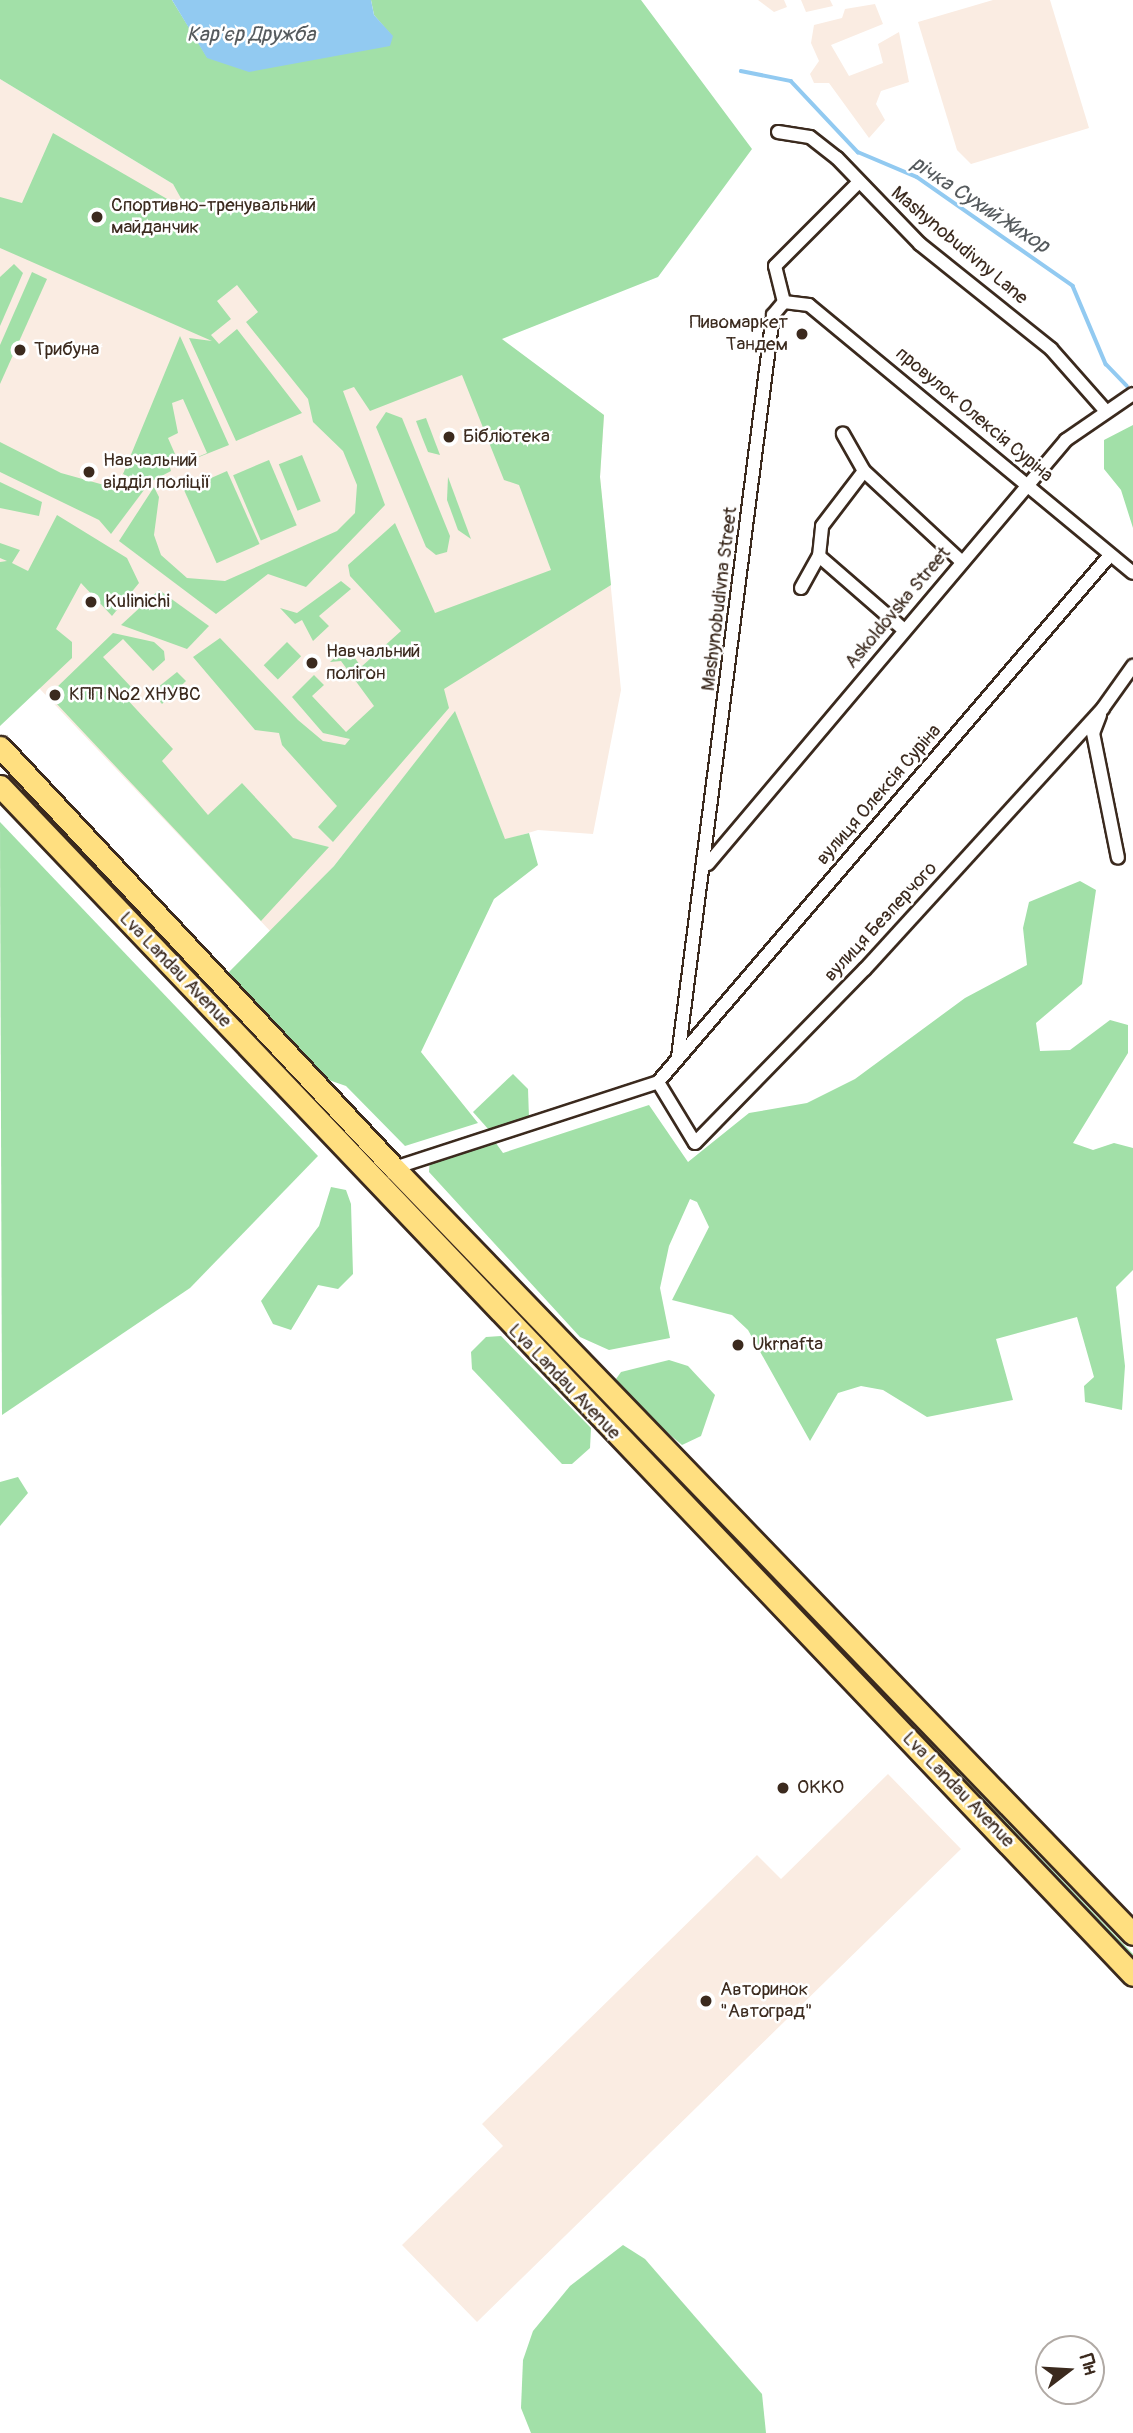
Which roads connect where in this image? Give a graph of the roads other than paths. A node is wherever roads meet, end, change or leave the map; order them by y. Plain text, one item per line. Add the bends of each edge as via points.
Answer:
1 (778, 132) dead end
2 (859, 181) junction
3 (785, 302) junction
4 (1133, 394) edge
5 (1104, 409) junction
6 (843, 434) dead end
7 (864, 471) junction
8 (1028, 484) junction
9 (1110, 555) junction
10 (819, 556) junction
11 (962, 562) junction
12 (1133, 573) edge
13 (801, 588) dead end
14 (905, 630) junction
15 (1133, 666) edge
16 (1103, 708) junction
17 (0, 747) edge
18 (0, 786) edge
19 (1118, 858) dead end
20 (708, 864) junction
21 (678, 1059) junction
22 (658, 1082) junction
23 (394, 1168) junction
24 (537, 1313) junction
25 (517, 1333) junction
26 (1133, 1934) edge
27 (1133, 1975) edge

1 - 2 street, Mashynobudivny Lane via 810,136
2 - 3 street via 775,266
2 - 5 street, Mashynobudivny Lane via 920,244 1051,349
3 - 8 street, провулок Олексія Суріна via 809,305
3 - 20 street, Mashynobudivna Street via 773,315
4 - 5 street, Askoldovska Street
5 - 8 street, Askoldovska Street
6 - 7 street
7 - 10 street via 822,526
7 - 11 street
8 - 9 street, провулок Олексія Суріна
8 - 11 street, Askoldovska Street
9 - 12 street, провулок Олексія Суріна
9 - 21 street, вулиця Олексія Суріна
10 - 13 street
10 - 14 street
11 - 14 street, Askoldovska Street
14 - 20 street, Askoldovska Street
15 - 16 street, вулиця Безперчого
16 - 19 street via 1093,733
16 - 22 street, вулиця Безперчого via 865,969 695,1143
17 - 23 main road, Lva Landau Avenue
18 - 25 main road, Lva Landau Avenue
20 - 21 street, Mashynobudivna Street
21 - 22 street, вулиця Олексія Суріна
22 - 23 street
23 - 24 main road, Lva Landau Avenue
24 - 25 main road
24 - 26 main road, Lva Landau Avenue
25 - 27 main road, Lva Landau Avenue

